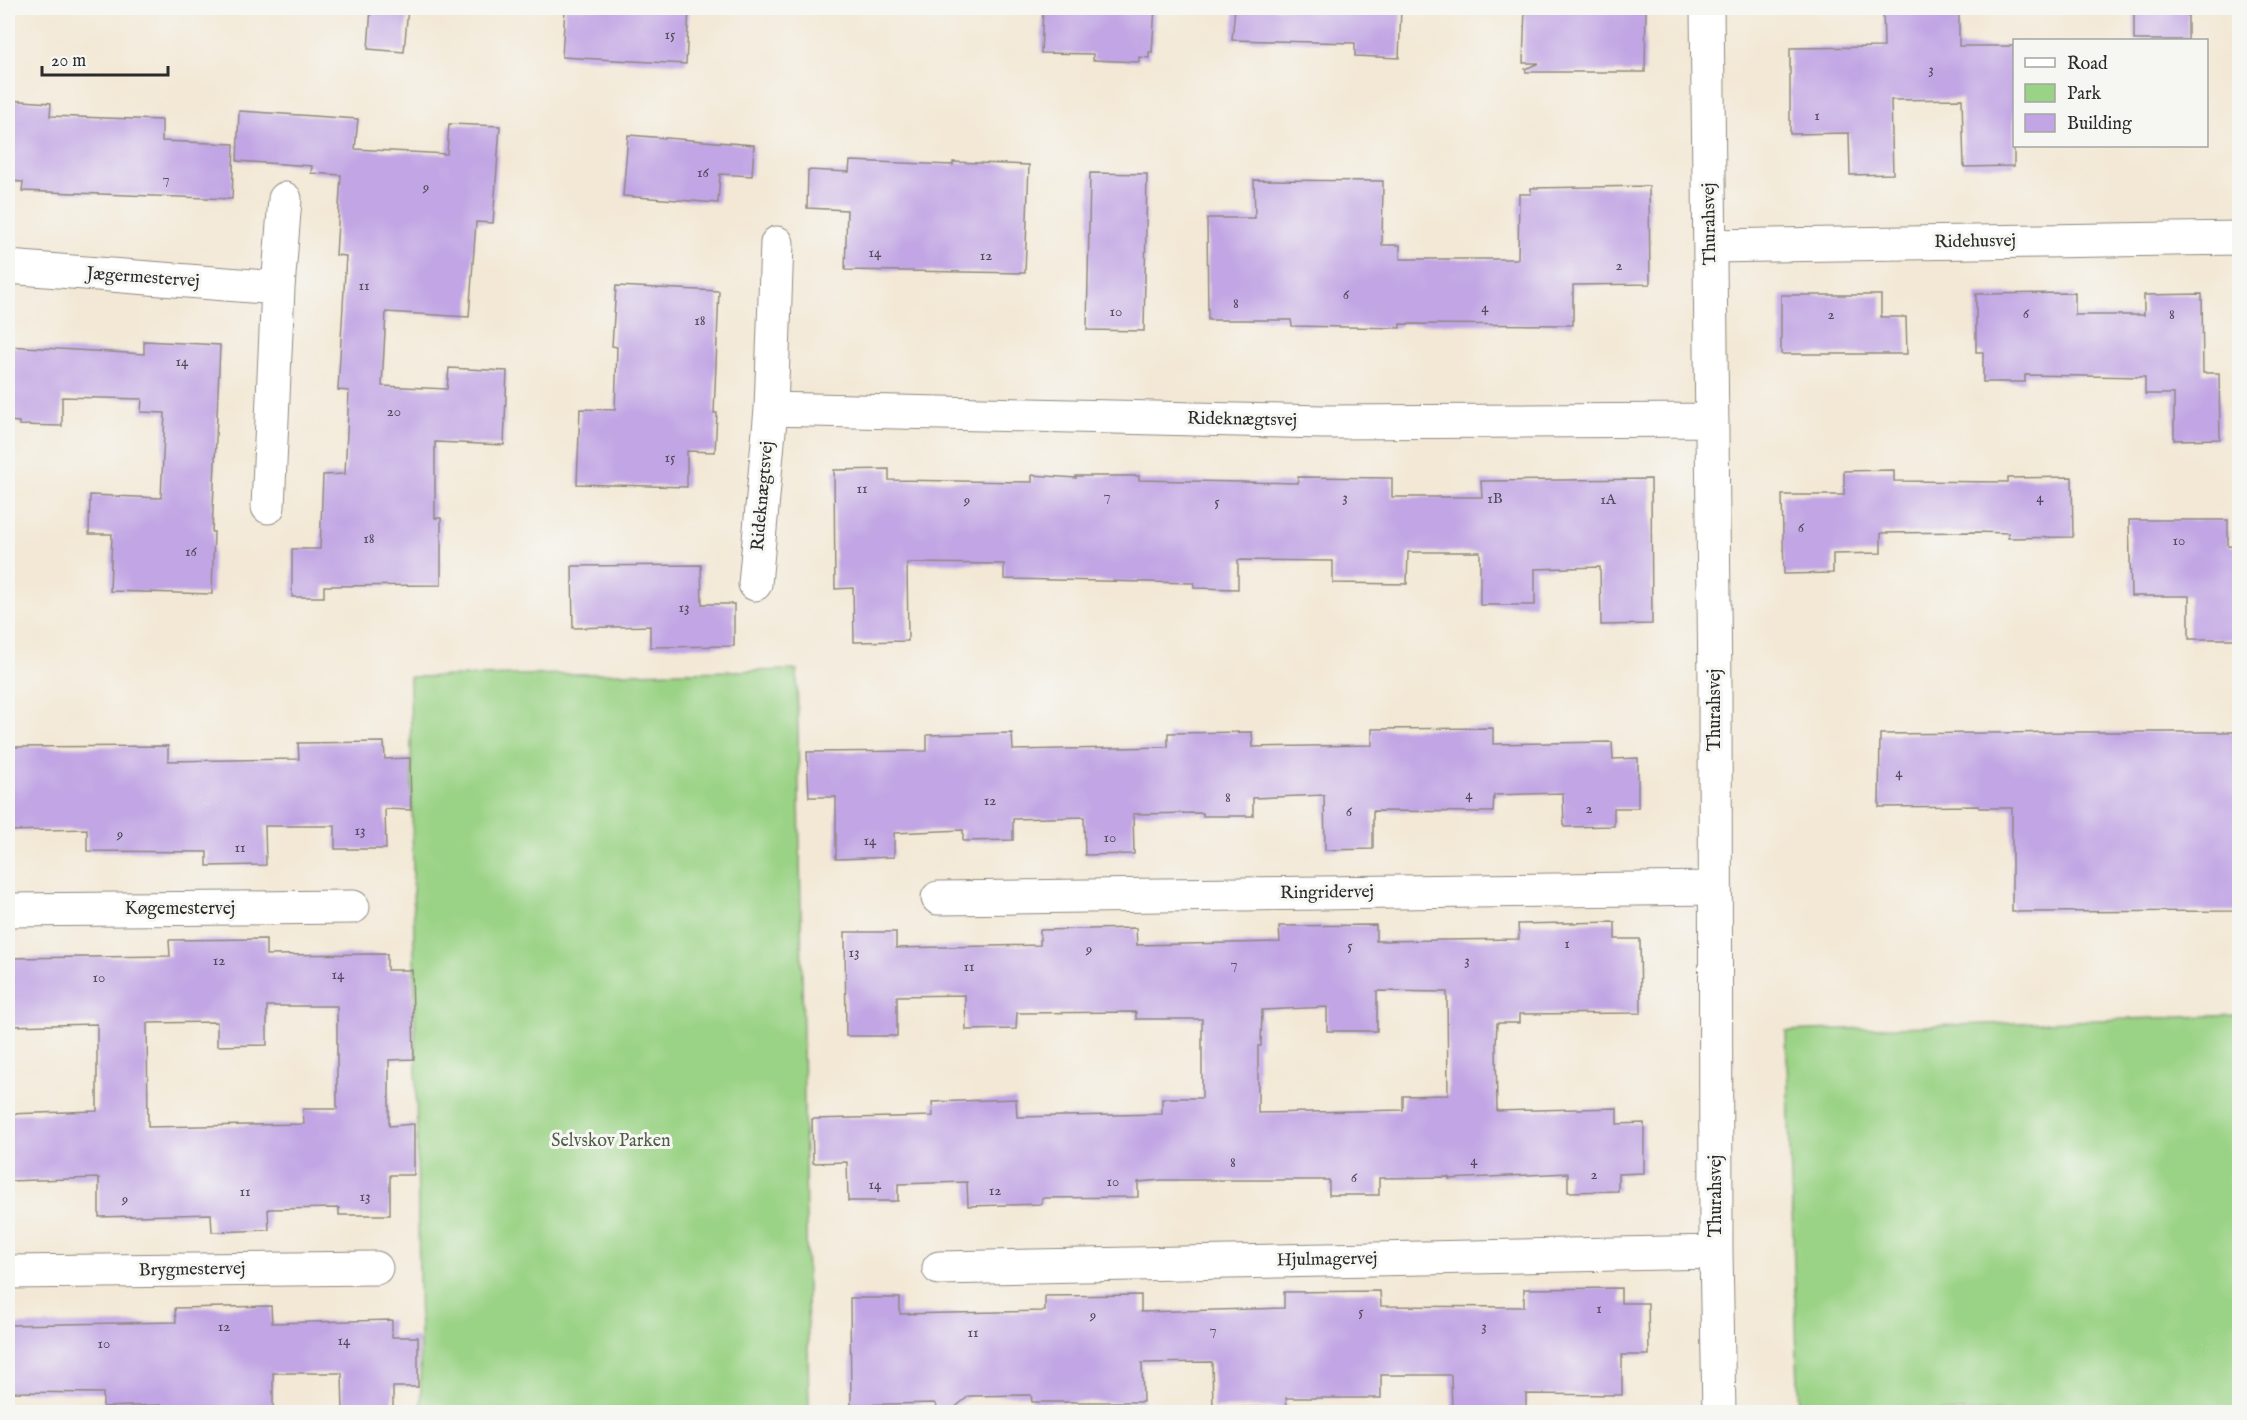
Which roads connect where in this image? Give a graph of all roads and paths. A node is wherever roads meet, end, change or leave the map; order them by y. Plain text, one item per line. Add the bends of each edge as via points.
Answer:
1 (1707, 8) edge
2 (285, 199) dead end
3 (2240, 238) edge
4 (777, 243) dead end
5 (1711, 246) junction
6 (8, 267) edge
7 (278, 288) junction
8 (771, 409) junction
9 (1712, 420) junction
10 (268, 507) dead end
11 (755, 584) dead end
12 (1716, 888) junction
13 (938, 898) dead end
14 (353, 907) dead end
15 (8, 910) edge
16 (1716, 1252) junction
17 (376, 1268) dead end
18 (939, 1268) dead end
19 (8, 1272) edge
20 (1719, 1413) edge

1 - 5 street, Thurahsvej
2 - 7 street
3 - 5 street, Ridehusvej
4 - 8 street, Rideknægtsvej
5 - 9 street, Thurahsvej
6 - 7 street, Jægermestervej
7 - 10 street
8 - 9 street, Rideknægtsvej via 1323,422
8 - 11 street, Rideknægtsvej
9 - 12 street, Thurahsvej
12 - 13 street, Ringridervej
12 - 16 street, Thurahsvej
14 - 15 street, Køgemestervej
16 - 18 street, Hjulmagervej
16 - 20 street, Thurahsvej
17 - 19 street, Brygmestervej

